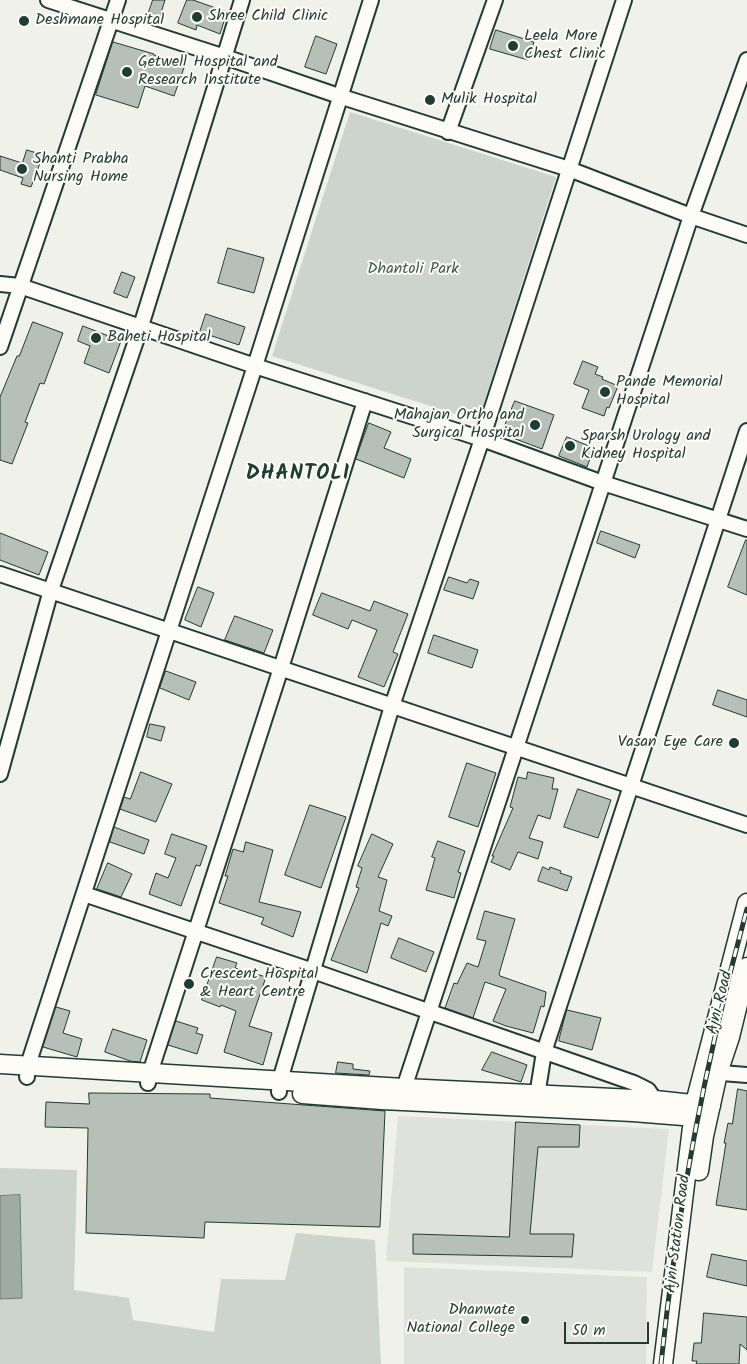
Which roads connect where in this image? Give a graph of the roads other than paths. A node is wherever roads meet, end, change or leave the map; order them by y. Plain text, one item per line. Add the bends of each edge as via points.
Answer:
1 (48, 0) edge
2 (118, 0) edge
3 (242, 0) edge
4 (371, 0) edge
5 (496, 0) edge
6 (624, 0) edge
7 (111, 20) junction
8 (225, 57) junction
9 (747, 60) edge
10 (339, 96) junction
11 (448, 132) junction
12 (569, 169) junction
13 (691, 216) junction
14 (747, 235) edge
15 (0, 284) edge
16 (20, 286) junction
17 (141, 326) junction
18 (0, 347) edge
19 (256, 366) junction
20 (365, 401) junction
21 (747, 431) edge
22 (482, 439) junction
23 (603, 482) junction
24 (717, 519) junction
25 (747, 529) edge
26 (0, 574) edge
27 (51, 590) junction
28 (170, 630) junction
29 (281, 668) junction
30 (392, 706) junction
31 (516, 747) junction
32 (0, 774) edge
33 (630, 786) junction
34 (747, 825) edge
35 (84, 894) junction
36 (747, 903) edge
37 (196, 932) junction
38 (747, 967) edge
39 (313, 971) junction
40 (429, 1012) junction
41 (544, 1052) junction
42 (0, 1064) edge
43 (28, 1071) junction
44 (747, 1075) edge
45 (0, 1076) edge
46 (708, 1076) junction
47 (149, 1078) junction
48 (280, 1086) junction
49 (404, 1088) junction
50 (536, 1100) junction
51 (655, 1100) junction
52 (671, 1108) junction
53 (700, 1115) junction
54 (668, 1362) edge

1 - 7 street
2 - 7 street
3 - 8 street
4 - 10 street
5 - 11 street
6 - 12 street
7 - 8 street
7 - 16 street
8 - 10 street
8 - 17 street
9 - 13 street
10 - 11 street
10 - 19 street
11 - 12 street
12 - 13 street
12 - 22 street
13 - 14 street
13 - 23 street
15 - 16 street
16 - 17 street
16 - 18 street
17 - 19 street
17 - 27 street
19 - 20 street
19 - 28 street
20 - 22 street
20 - 29 street
21 - 24 street
22 - 23 street
22 - 30 street
23 - 24 street
23 - 31 street
24 - 25 street
24 - 33 street
26 - 27 street
27 - 28 street
27 - 32 street
28 - 29 street
28 - 35 street
29 - 30 street
29 - 37 street
30 - 31 street
30 - 39 street
31 - 33 street
31 - 40 street
33 - 34 street
33 - 41 street
35 - 37 street
35 - 43 street
36 - 46 main road, Ajni Road
37 - 39 street
37 - 47 street
38 - 46 main road via 730,1037
39 - 40 street
39 - 48 street
40 - 41 street
40 - 49 street
41 - 50 street
41 - 51 street via 634,1083 648,1090
42 - 43 main road
43 - 45 main road
43 - 47 main road
44 - 46 street
46 - 52 main road
46 - 53 main road, Ajni Road
47 - 48 main road
48 - 49 main road
48 - 50 main road via 382,1100
49 - 50 main road
50 - 51 main road
50 - 52 main road
51 - 52 main road
52 - 53 main road
52 - 53 main road
53 - 54 main road, Ajni Station Road

